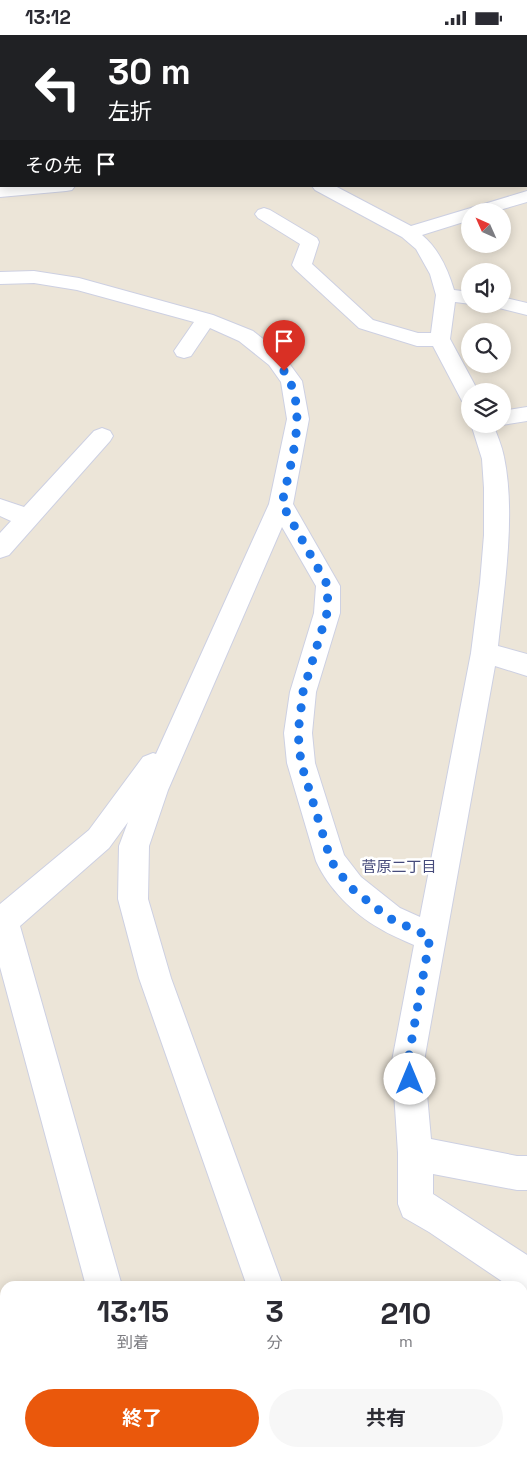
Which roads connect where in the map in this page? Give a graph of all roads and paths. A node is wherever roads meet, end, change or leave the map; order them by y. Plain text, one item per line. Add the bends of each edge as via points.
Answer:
1 (55, 187) edge
2 (323, 187) edge
3 (0, 192) edge
4 (527, 196) edge
5 (504, 203) edge
6 (264, 213) dead end
7 (461, 217) edge
8 (409, 233) junction
9 (0, 278) edge
10 (446, 295) junction
11 (461, 297) edge
12 (511, 305) edge
13 (527, 309) edge
14 (206, 319) junction
15 (440, 339) junction
16 (184, 351) dead end
17 (463, 383) edge
18 (527, 414) edge
19 (511, 417) edge
20 (485, 433) edge
21 (102, 437) dead end
22 (282, 504) junction
23 (0, 507) edge
24 (28, 518) junction
25 (0, 549) edge
26 (484, 653) junction
27 (527, 665) edge
28 (180, 729) junction
29 (2, 921) edge
30 (430, 937) junction
31 (415, 1153) junction
32 (527, 1173) edge
33 (527, 1277) edge
34 (103, 1281) edge
35 (263, 1281) edge

1 - 3 street
2 - 8 street
4 - 5 street
6 - 15 street via 310,242 302,265 366,324 417,340
7 - 8 street
8 - 10 street via 424,246 440,274
9 - 14 street via 34,277 79,284
10 - 11 street
10 - 15 street
12 - 13 street
14 - 16 street
14 - 22 street via 246,336 276,360 291,381 298,419
15 - 17 street
18 - 19 street
20 - 26 street via 494,462 496,522
21 - 24 street
22 - 28 street
22 - 30 street via 328,586 327,613 303,692 298,733 301,763 331,861 350,887 389,918
23 - 24 street
24 - 25 street
26 - 27 street
26 - 30 street
28 - 29 street via 99,839
28 - 35 street via 134,846 133,899 155,978
29 - 34 street
30 - 31 street via 408,1061
31 - 32 street
31 - 33 street via 416,1204

